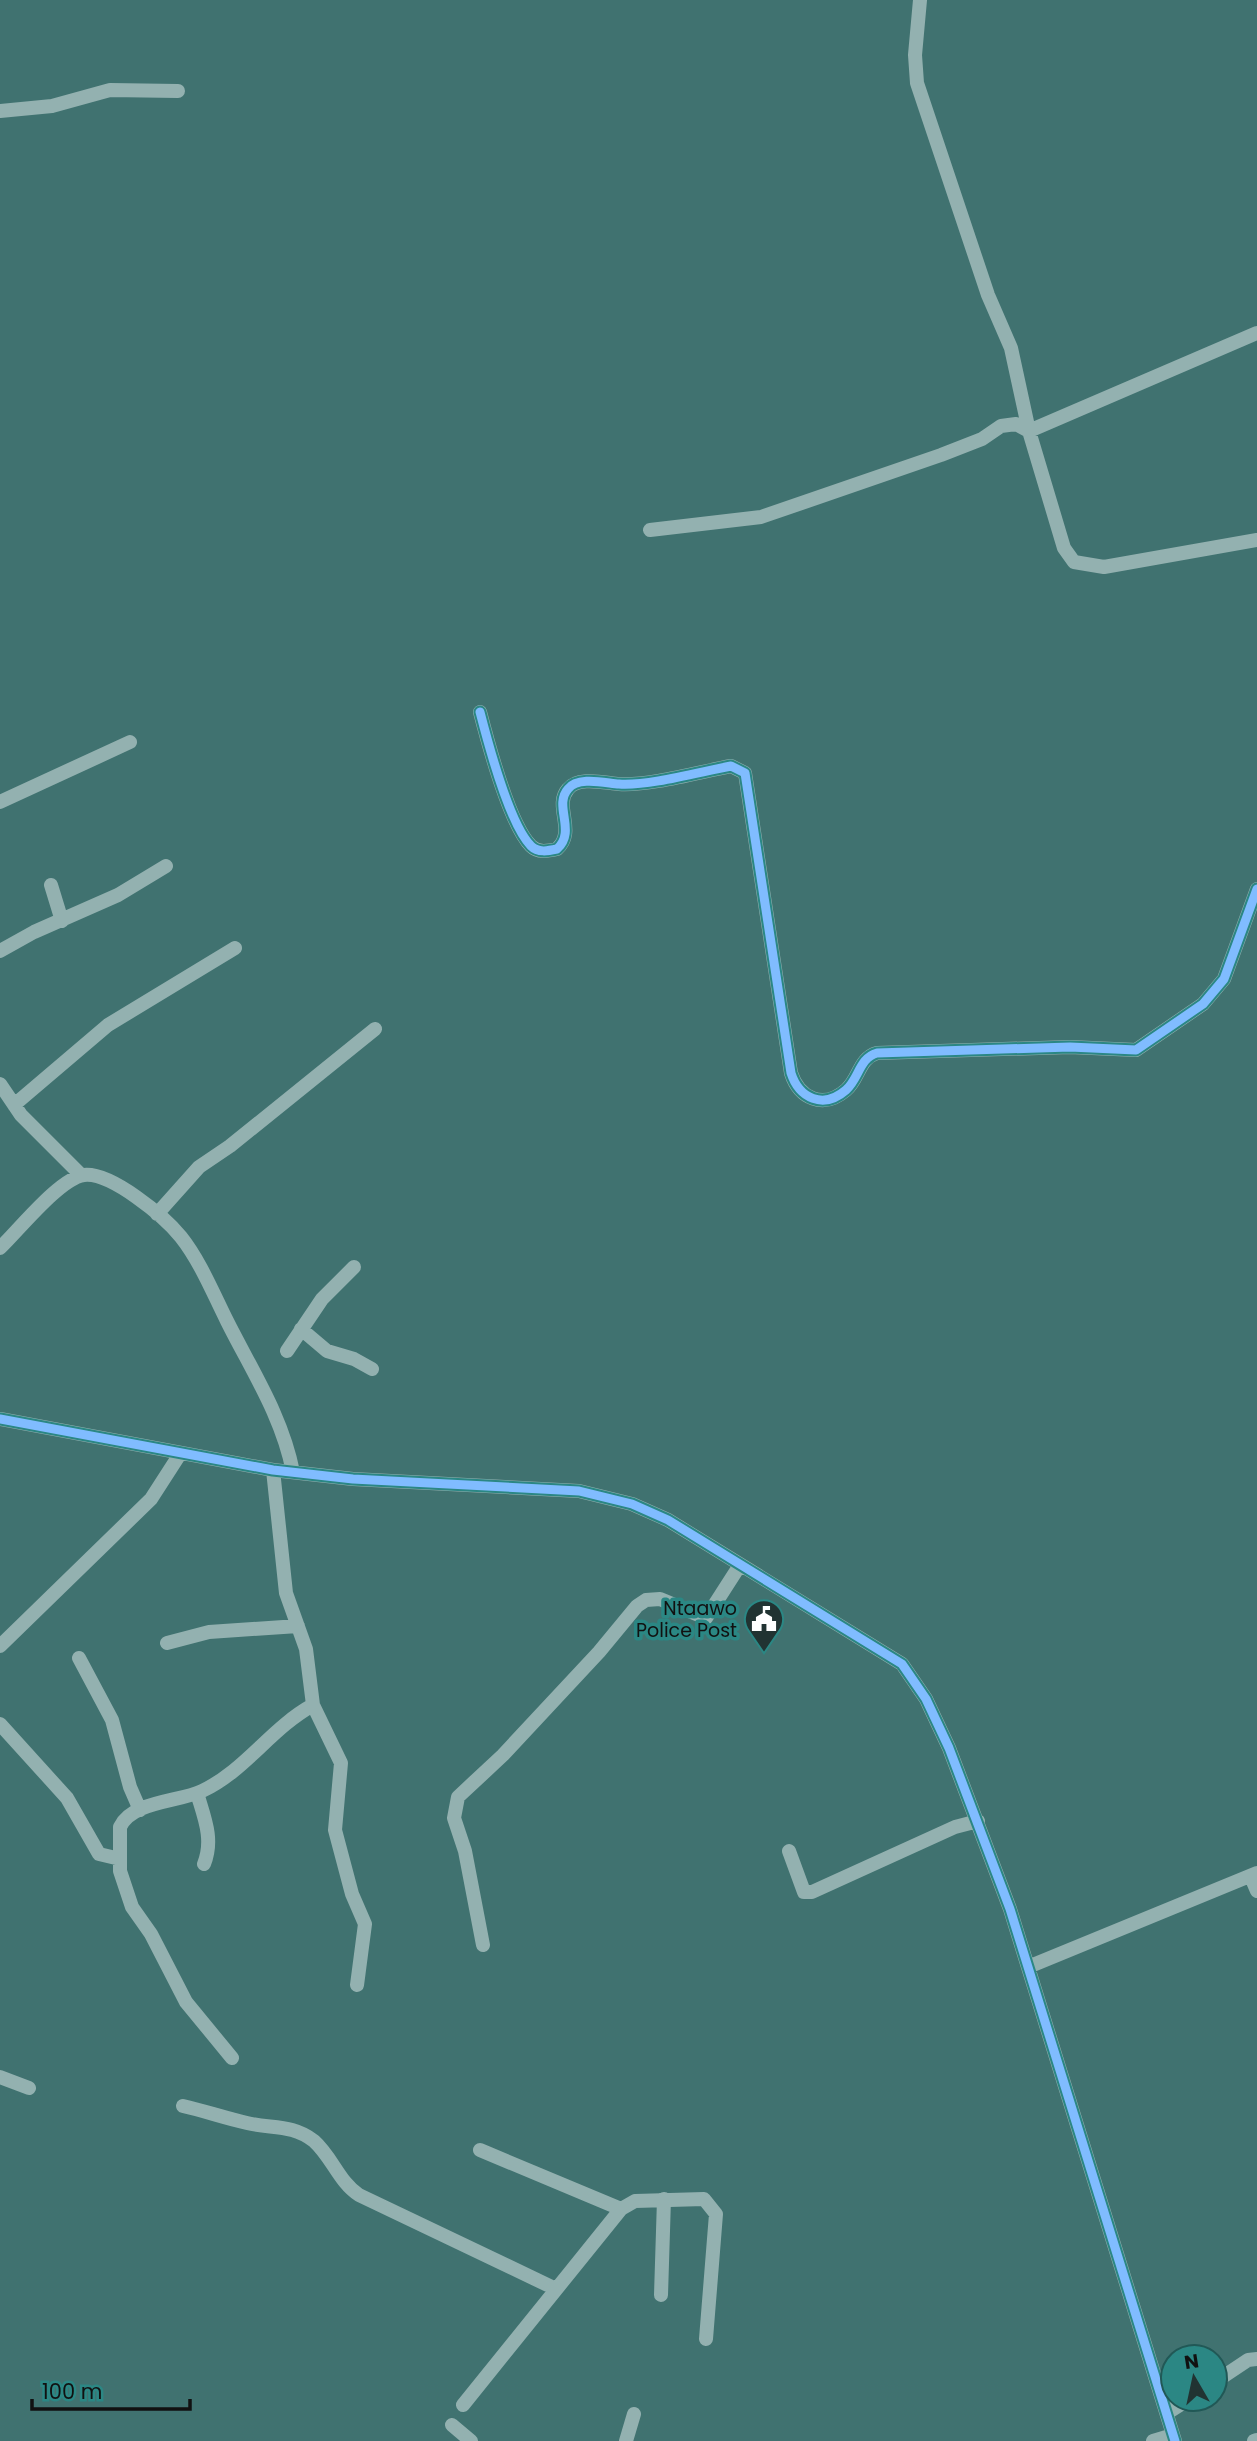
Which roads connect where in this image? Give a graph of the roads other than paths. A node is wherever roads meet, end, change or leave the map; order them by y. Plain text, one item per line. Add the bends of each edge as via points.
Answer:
1 (920, 0) edge
2 (178, 91) dead end
3 (0, 111) edge
4 (1257, 333) edge
5 (1029, 431) junction
6 (650, 530) dead end
7 (1257, 541) edge
8 (480, 712) dead end
9 (130, 742) dead end
10 (0, 802) edge
11 (166, 866) dead end
12 (51, 885) dead end
13 (1257, 889) edge
14 (62, 921) junction
15 (235, 948) dead end
16 (0, 951) edge
17 (375, 1029) dead end
18 (1, 1089) edge
19 (14, 1105) junction
20 (81, 1175) junction
21 (157, 1214) junction
22 (0, 1248) edge
23 (354, 1267) dead end
24 (301, 1329) junction
25 (287, 1351) dead end
26 (372, 1369) dead end
27 (0, 1419) edge
28 (180, 1454) junction
29 (273, 1470) junction
30 (293, 1472) junction
31 (740, 1565) junction
32 (298, 1626) junction
33 (167, 1643) dead end
34 (0, 1646) edge
35 (79, 1658) dead end
36 (313, 1705) junction
37 (0, 1724) edge
38 (197, 1793) junction
39 (140, 1810) junction
40 (978, 1821) junction
41 (789, 1851) dead end
42 (120, 1858) junction
43 (204, 1864) dead end
44 (1255, 1880) edge
45 (483, 1945) dead end
46 (1028, 1966) junction
47 (357, 1985) dead end
48 (232, 2058) dead end
49 (0, 2077) edge
50 (29, 2088) dead end
51 (183, 2106) dead end
52 (480, 2150) dead end
53 (664, 2199) junction
54 (621, 2209) junction
55 (556, 2289) junction
56 (662, 2295) dead end
57 (706, 2339) dead end
58 (1257, 2360) edge
59 (1229, 2373) edge
60 (1159, 2387) edge
61 (463, 2405) dead end
62 (1167, 2413) edge
63 (634, 2414) dead end
64 (452, 2425) dead end
65 (1174, 2438) edge
66 (471, 2441) edge
67 (626, 2441) edge
68 (1153, 2441) edge

1 - 5 street via 917,83 984,284 1011,348
2 - 3 street via 110,90 52,106
4 - 5 street
5 - 6 street via 1016,424 1001,426 942,455 761,517
5 - 7 street via 1064,548 1074,562 1104,567
8 - 13 street via 494,764 522,834 539,851 557,849 565,838 565,792 570,785 622,785 731,766 745,773 791,1073 804,1096 817,1101 848,1089 866,1060 877,1053 1070,1047 1136,1050 1203,1004 1224,979
9 - 10 street
11 - 14 street
12 - 14 street
14 - 16 street
15 - 19 street via 108,1025
17 - 21 street via 199,1167
18 - 19 street
19 - 20 street
20 - 21 street via 101,1177 121,1187
20 - 22 street via 64,1185
21 - 30 street via 181,1237 210,1286 271,1403 287,1440
23 - 24 street via 322,1299
24 - 25 street
24 - 26 street via 327,1351
27 - 28 street
28 - 29 street
28 - 34 street via 151,1499
29 - 30 street
29 - 32 street via 286,1593
30 - 31 street via 604,1496 668,1520
31 - 40 street via 902,1664 926,1699
31 - 45 street via 706,1618 660,1599 637,1606 503,1755 458,1797 454,1818
32 - 33 street via 209,1632
32 - 36 street via 306,1649
35 - 39 street via 112,1720
36 - 38 street via 287,1720 226,1777
36 - 47 street via 341,1763 335,1830 365,1924
37 - 42 street via 67,1798 99,1854
38 - 39 street
38 - 43 street via 208,1829
39 - 42 street via 120,1827
40 - 41 street via 954,1827 812,1892 804,1892
40 - 46 street
42 - 48 street via 132,1907 166,1968 186,2002
44 - 46 street
46 - 60 street
49 - 50 street
51 - 55 street via 302,2133 317,2144 359,2195
52 - 54 street
53 - 54 street via 635,2201
53 - 56 street
53 - 57 street via 705,2199 716,2214
54 - 55 street
55 - 61 street
58 - 59 street via 1248,2360
62 - 65 street
63 - 67 street
64 - 66 street
65 - 68 street

